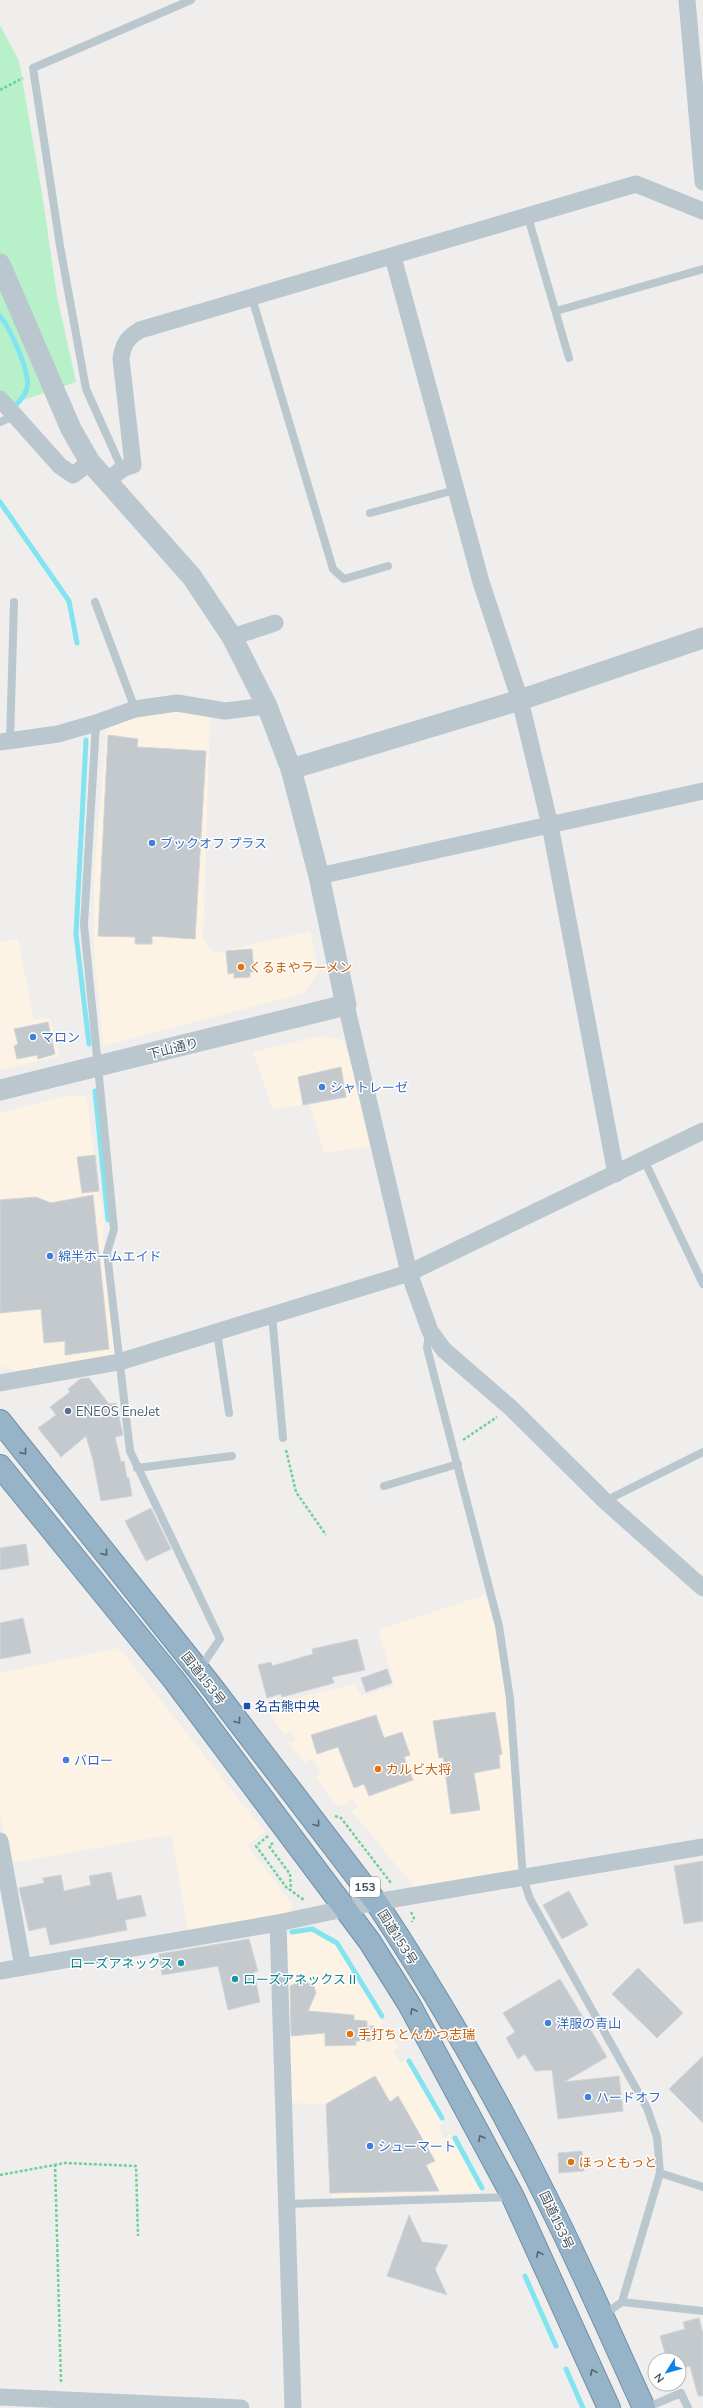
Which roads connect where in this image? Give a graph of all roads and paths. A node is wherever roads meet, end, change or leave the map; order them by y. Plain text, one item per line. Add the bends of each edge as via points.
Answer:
1 (192, 0) edge
2 (687, 0) edge
3 (34, 73) junction
4 (0, 90) edge
5 (703, 182) edge
6 (703, 211) edge
7 (528, 217) junction
8 (393, 257) junction
9 (0, 264) edge
10 (703, 270) edge
11 (252, 298) junction
12 (556, 311) junction
13 (569, 358) dead end
14 (0, 399) edge
15 (7, 419) edge
16 (90, 462) junction
17 (115, 475) junction
18 (455, 490) junction
19 (370, 513) dead end
20 (388, 566) dead end
21 (14, 602) dead end
22 (95, 602) dead end
23 (275, 624) dead end
24 (232, 637) junction
25 (703, 638) edge
26 (520, 700) junction
27 (267, 706) junction
28 (135, 709) junction
29 (96, 723) junction
30 (5, 742) edge
31 (291, 769) junction
32 (703, 791) edge
33 (550, 825) junction
34 (319, 876) junction
35 (346, 1005) junction
36 (98, 1066) junction
37 (0, 1090) edge
38 (703, 1131) edge
39 (644, 1160) junction
40 (616, 1174) junction
41 (409, 1273) junction
42 (703, 1284) edge
43 (272, 1315) junction
44 (430, 1331) junction
45 (217, 1332) junction
46 (119, 1362) junction
47 (0, 1383) edge
48 (511, 1408) junction
49 (229, 1413) dead end
50 (0, 1421) edge
51 (283, 1438) joint
52 (454, 1446) junction
53 (703, 1452) edge
54 (232, 1456) dead end
55 (458, 1464) junction
56 (0, 1466) edge
57 (137, 1468) junction
58 (384, 1486) dead end
59 (605, 1501) junction
60 (326, 1535) dead end
61 (703, 1588) edge
62 (199, 1670) junction
63 (272, 1833) dead end
64 (0, 1841) edge
65 (269, 1846) dead end
66 (703, 1847) edge
67 (523, 1878) junction
68 (291, 1890) junction
69 (376, 1902) junction
70 (308, 1904) dead end
71 (346, 1908) junction
72 (278, 1923) junction
73 (23, 1967) junction
74 (0, 1971) edge
75 (55, 2164) junction
76 (660, 2173) junction
77 (0, 2175) edge
78 (703, 2187) edge
79 (513, 2196) junction
80 (286, 2204) junction
81 (138, 2236) dead end
82 (622, 2302) junction
83 (703, 2311) edge
84 (602, 2316) junction
85 (0, 2397) edge
86 (62, 2400) junction
87 (241, 2408) edge
88 (293, 2408) edge
89 (609, 2408) edge
90 (645, 2408) edge
91 (688, 2408) edge

1 - 3 lane via 33,68
2 - 5 street
3 - 4 path
3 - 17 lane via 60,246 86,389
6 - 7 street via 636,184
7 - 8 street
7 - 12 lane
8 - 11 street
8 - 18 street
9 - 16 street via 71,429
10 - 12 lane
11 - 17 street via 140,330 128,337 122,348 121,359 133,465
11 - 20 lane via 333,569 344,578
12 - 13 lane
14 - 15 street
15 - 16 street via 73,475
16 - 17 street
17 - 24 street via 192,577
18 - 19 lane
18 - 26 street via 481,582
21 - 30 lane
22 - 28 lane
23 - 24 street
24 - 27 street
25 - 26 street
26 - 31 street
26 - 33 street
27 - 28 street via 224,711 177,703
27 - 31 street
28 - 29 street
29 - 30 street via 58,734
29 - 36 lane via 84,925
31 - 34 street
32 - 33 street
33 - 34 street
33 - 40 street
34 - 35 street
35 - 36 street, 下山通り
35 - 41 street
36 - 37 street, 下山通り
36 - 46 lane via 114,1229 107,1253
38 - 39 street
39 - 40 street
39 - 42 lane
40 - 41 street
41 - 43 street
41 - 44 street
43 - 45 street
43 - 51 lane
44 - 48 street via 444,1350
44 - 52 lane via 427,1348
45 - 46 street
45 - 49 lane
46 - 47 street
46 - 57 lane via 130,1451
48 - 52 path
48 - 59 street
50 -> 62 highway, 国道153号 / 153
51 - 60 path via 296,1492
52 - 55 lane
53 - 59 lane
54 - 57 lane
55 - 58 lane
55 - 67 lane via 499,1626 510,1699
56 - 71 highway, 国道153号 / 153 via 174,1680
57 - 62 lane via 220,1639
59 - 61 street
62 -> 69 highway, 国道153号 / 153
63 - 68 path via 256,1846
64 - 73 street
65 - 68 path via 290,1874
66 - 67 street
67 - 69 street
67 - 76 lane via 530,1898 647,2108 657,2137
68 - 70 path
69 - 71 street
69 - 84 highway, 国道153号 / 153 via 499,2107 547,2198
71 - 72 street
79 -> 71 highway, 国道153号 / 153 via 409,2004
72 - 73 street
72 - 80 street
73 - 74 street
75 - 77 path
75 - 81 path via 65,2162 136,2166
75 - 86 path
76 - 78 lane
76 - 82 lane
79 - 80 lane
89 -> 79 highway, 国道153号 / 153
80 - 88 street
82 - 83 lane
82 - 84 lane
84 - 90 highway, 国道153号 / 153
85 - 86 street
86 - 87 street
90 - 91 lane via 681,2393

